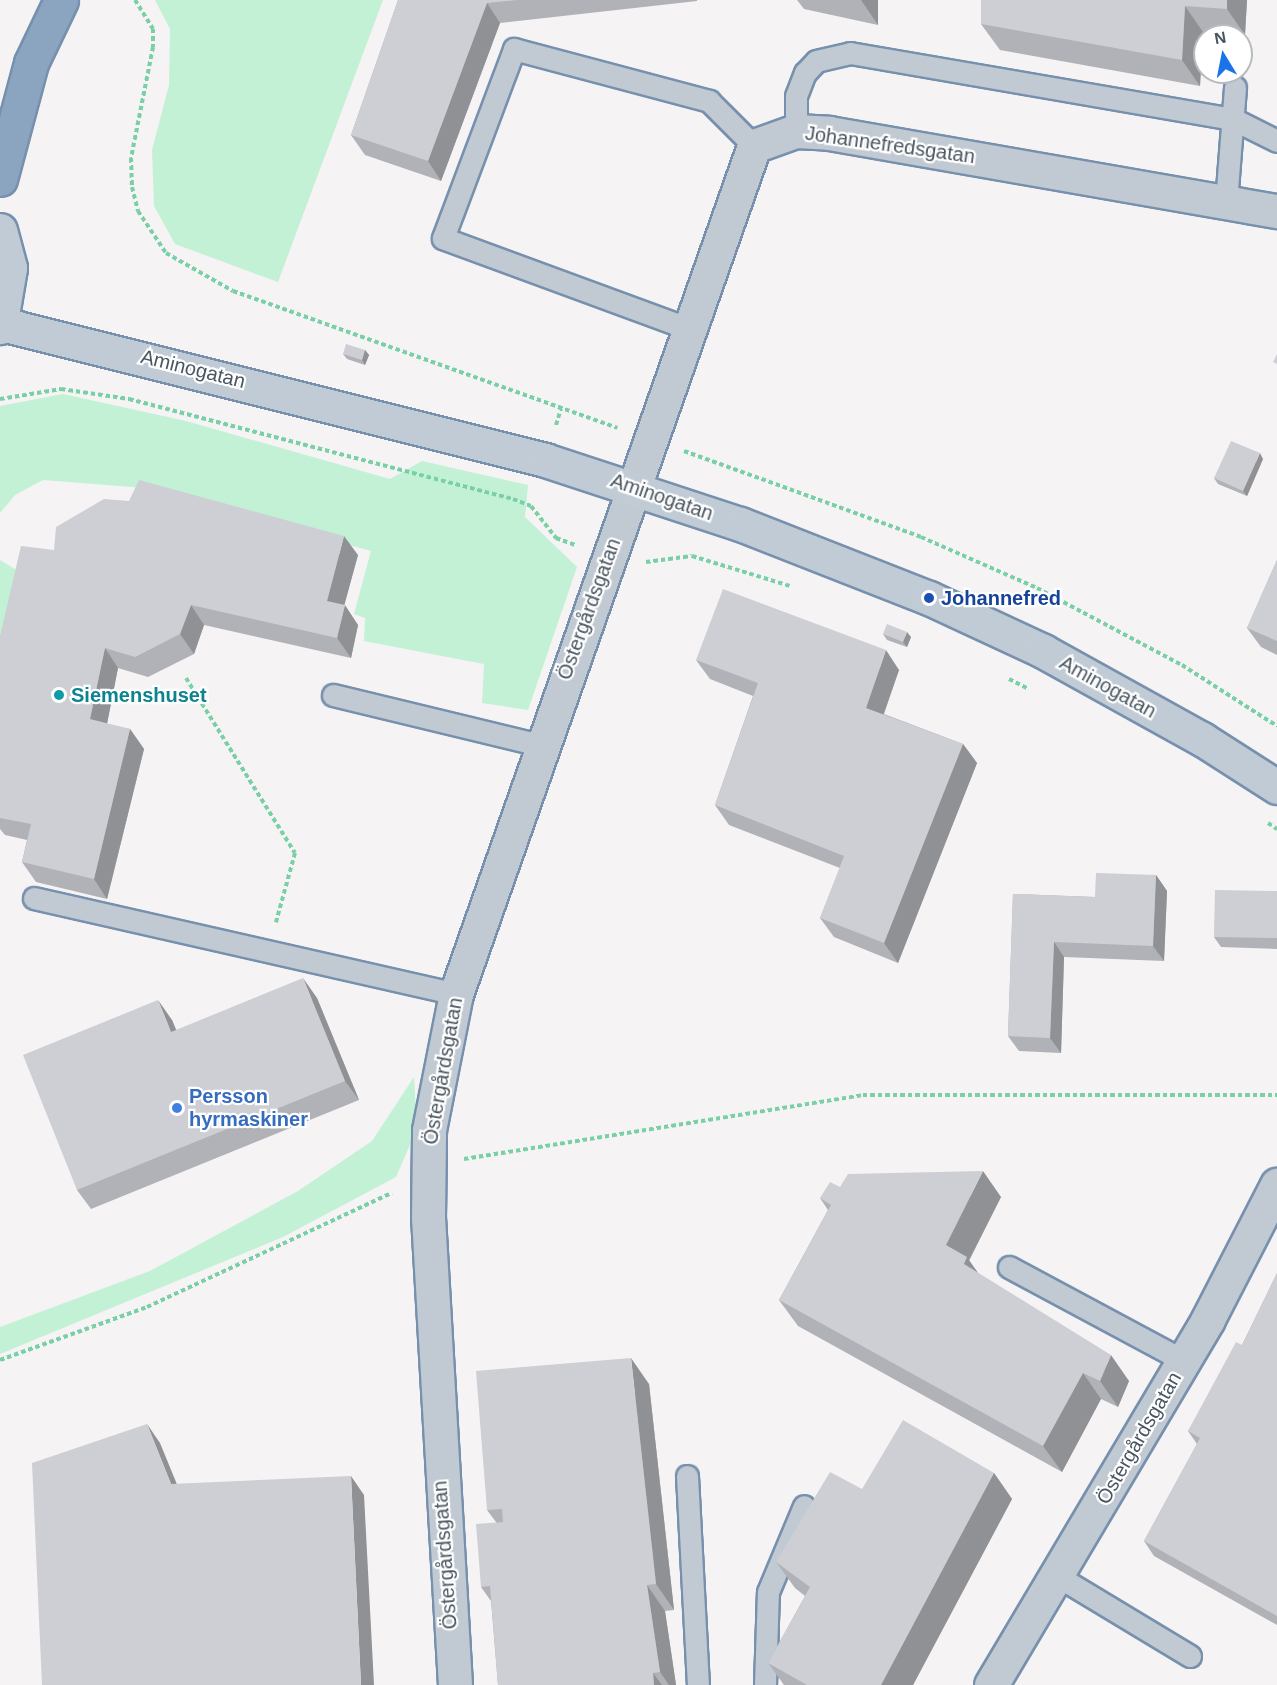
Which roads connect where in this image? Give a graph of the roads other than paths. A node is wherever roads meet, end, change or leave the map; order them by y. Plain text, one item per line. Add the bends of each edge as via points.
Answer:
1 (61, 0) edge
2 (1236, 87) dead end
3 (1233, 119) junction
4 (796, 131) junction
5 (1277, 141) edge
6 (754, 146) junction
7 (0, 178) edge
8 (1226, 202) junction
9 (1277, 210) edge
10 (0, 230) edge
11 (1, 326) edge
12 (687, 328) junction
13 (633, 487) junction
14 (333, 695) dead end
15 (539, 745) junction
16 (1277, 788) edge
17 (34, 898) edge
18 (456, 994) junction
19 (1277, 1185) edge
20 (1009, 1267) dead end
21 (1184, 1361) junction
22 (687, 1476) dead end
23 (804, 1506) dead end
24 (1059, 1577) junction
25 (1190, 1656) dead end
26 (455, 1685) edge
27 (698, 1685) edge
28 (765, 1685) edge
29 (991, 1685) edge

1 - 7 highway via 31,63
2 - 3 lane
3 - 4 lane via 850,53 816,61 805,73 796,96
3 - 5 lane
3 - 8 lane
4 - 6 street, Johannefredsgatan
4 - 8 street, Johannefredsgatan via 925,148
6 - 12 street
6 - 12 lane via 709,101 514,50 443,238
8 - 9 street, Johannefredsgatan
10 - 11 street, Aminogatan via 10,268
11 - 13 street, Aminogatan via 130,353
12 - 13 street
13 - 15 street, Östergårdsgatan
13 - 16 street, Aminogatan via 815,552 960,612 1202,739
14 - 15 lane
15 - 18 street, Östergårdsgatan
17 - 18 lane
18 - 26 street, Östergårdsgatan via 429,1130 445,1577
19 - 21 street, Östergårdsgatan
20 - 21 lane
21 - 24 street, Östergårdsgatan
22 - 27 lane
23 - 28 lane via 768,1592
24 - 25 lane
24 - 29 street, Östergårdsgatan

